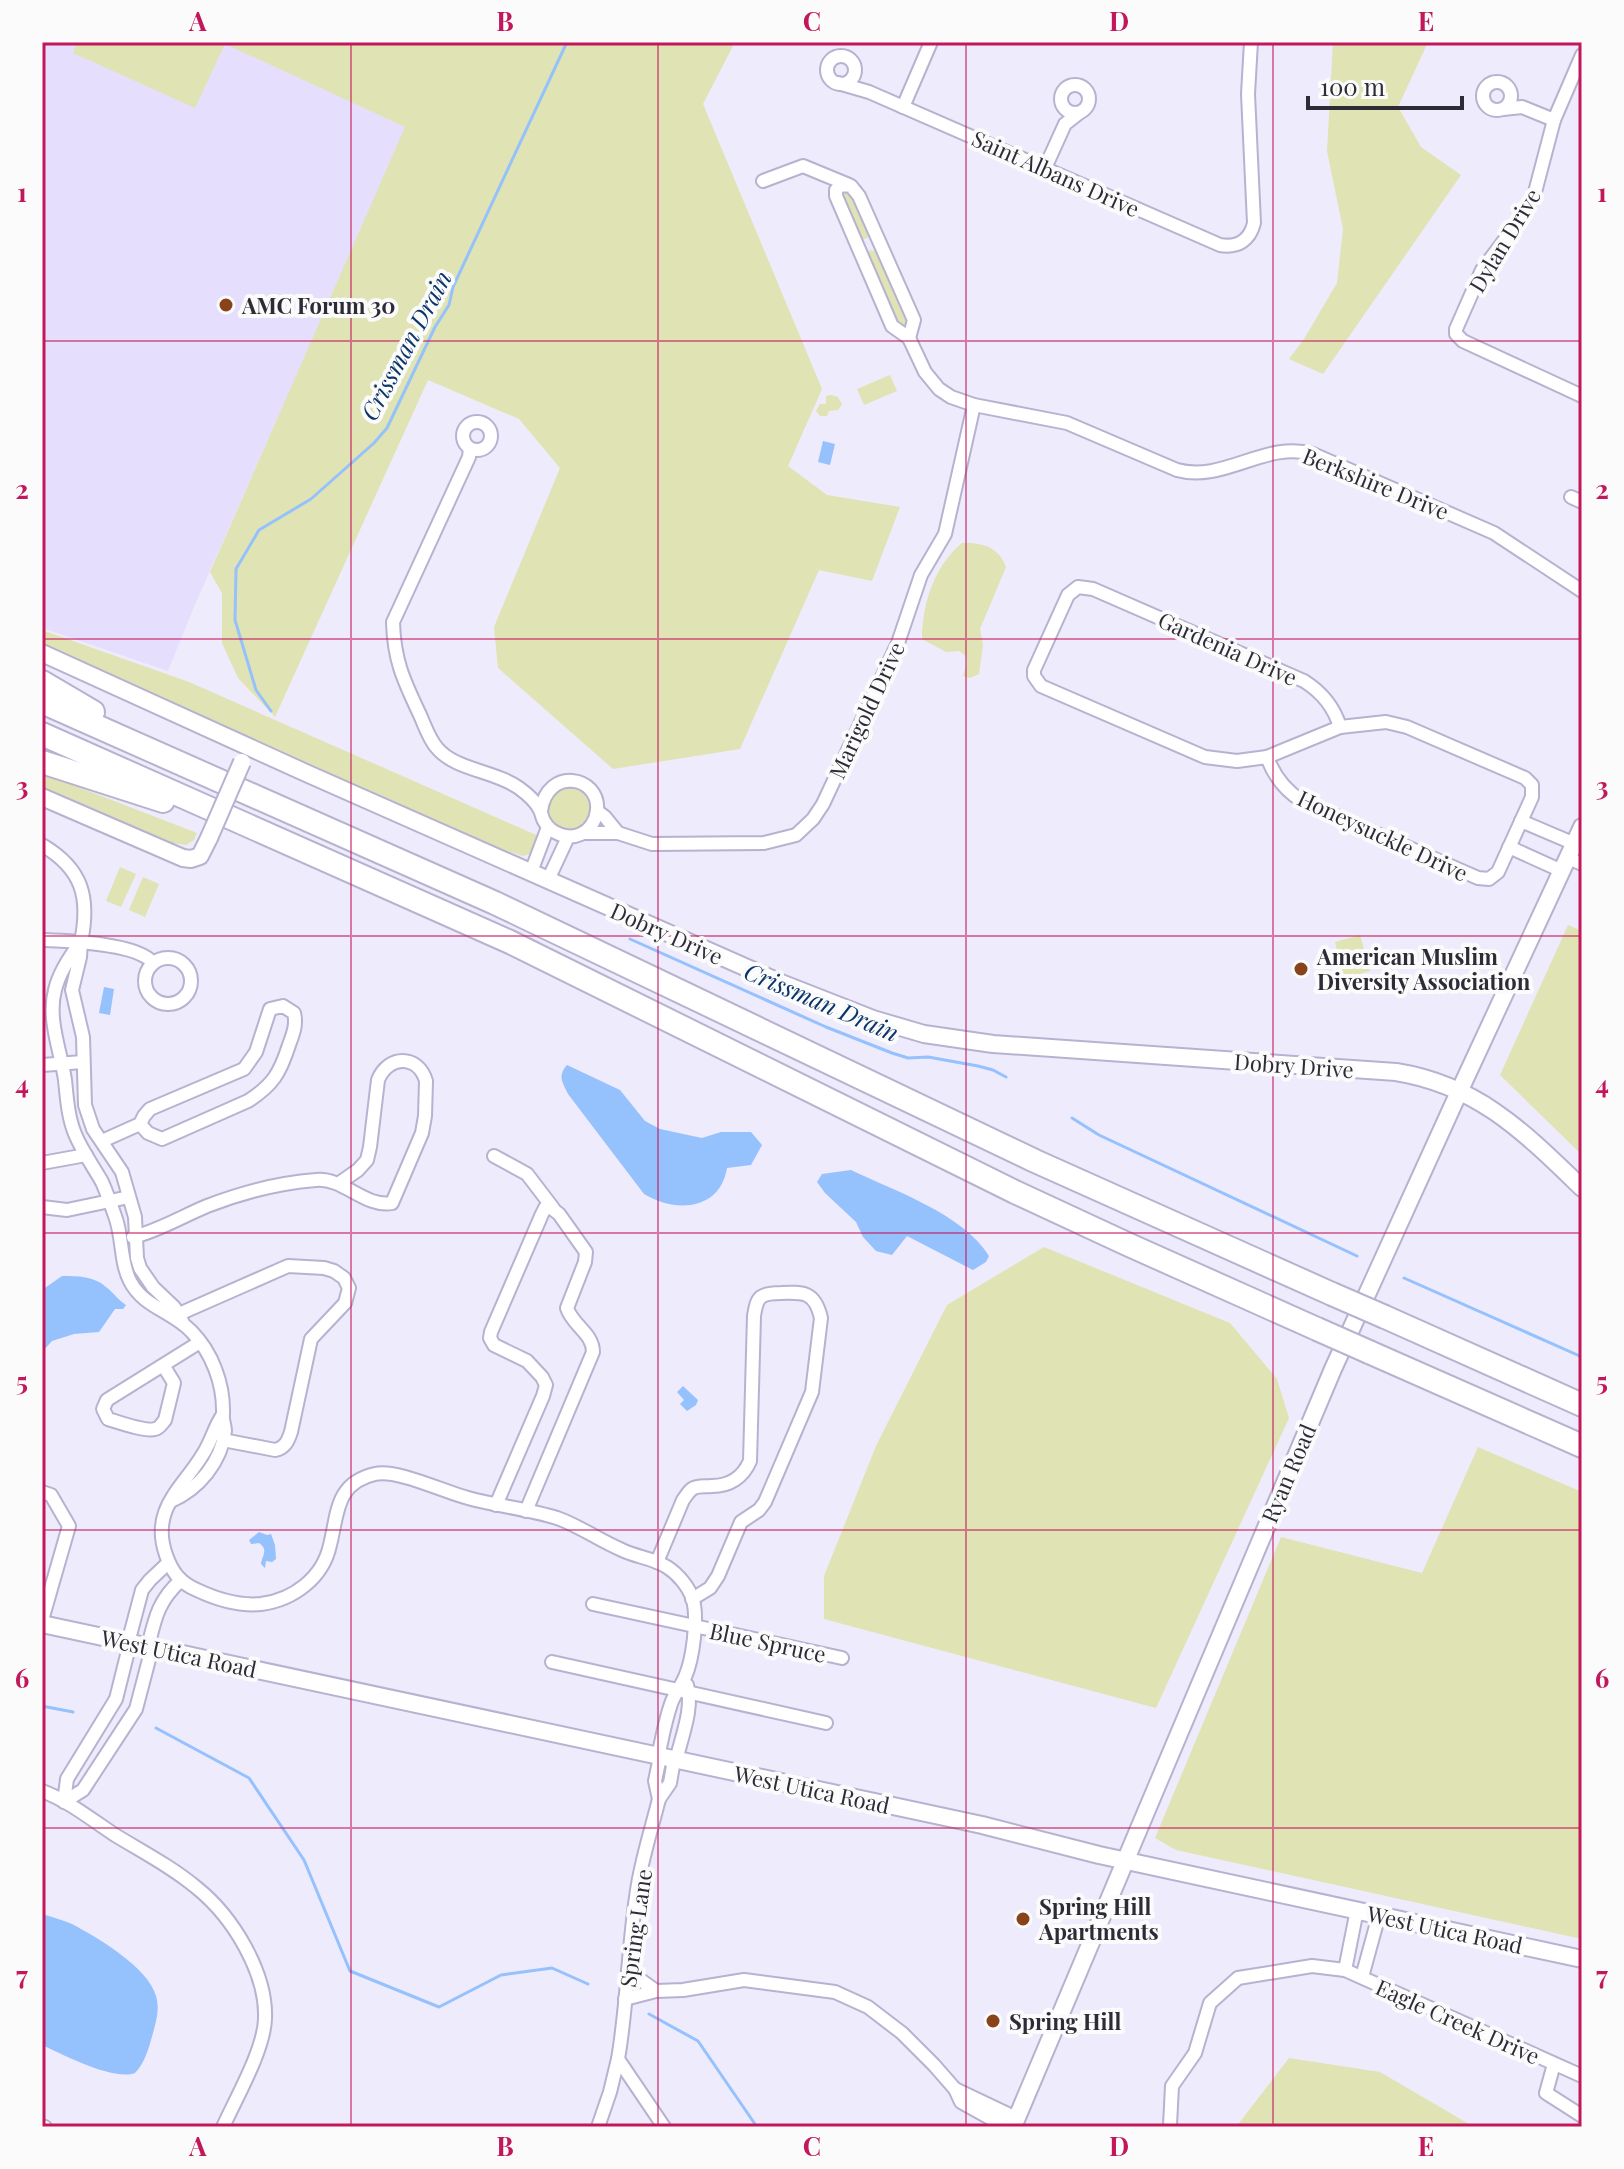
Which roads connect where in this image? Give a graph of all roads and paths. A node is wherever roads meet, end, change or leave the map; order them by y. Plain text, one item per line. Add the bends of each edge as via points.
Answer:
1 (931, 42) edge
2 (1251, 42) edge
3 (1582, 55) edge
4 (855, 71) junction
5 (838, 83) junction
6 (869, 92) junction
7 (1510, 93) junction
8 (1063, 106) junction
9 (903, 107) junction
10 (1522, 107) junction
11 (1503, 109) junction
12 (1079, 113) junction
13 (1554, 120) junction
14 (1065, 124) junction
15 (1045, 168) junction
16 (825, 174) junction
17 (763, 181) dead end
18 (851, 186) junction
19 (835, 192) junction
20 (909, 338) junction
21 (1582, 396) edge
22 (974, 405) junction
23 (470, 449) dead end
24 (1582, 591) edge
25 (42, 653) edge
26 (42, 682) edge
27 (42, 702) edge
28 (1340, 727) junction
29 (42, 734) edge
30 (245, 755) junction
31 (1267, 757) junction
32 (42, 762) edge
33 (191, 769) junction
34 (517, 787) junction
35 (548, 789) junction
36 (42, 797) edge
37 (541, 811) junction
38 (597, 811) junction
39 (1521, 821) junction
40 (548, 827) junction
41 (1582, 827) edge
42 (583, 833) junction
43 (618, 833) junction
44 (568, 837) junction
45 (282, 840) junction
46 (42, 845) edge
47 (1509, 847) junction
48 (48, 853) edge
49 (1574, 857) edge
50 (531, 872) junction
51 (548, 880) junction
52 (81, 942) junction
53 (43, 944) edge
54 (153, 963) dead end
55 (83, 1062) junction
56 (62, 1064) junction
57 (42, 1065) edge
58 (1459, 1092) junction
59 (140, 1124) junction
60 (103, 1142) junction
61 (85, 1154) junction
62 (494, 1156) dead end
63 (42, 1163) edge
64 (338, 1184) junction
65 (1582, 1188) edge
66 (129, 1197) junction
67 (110, 1202) junction
68 (42, 1207) edge
69 (553, 1208) junction
70 (136, 1237) junction
71 (122, 1239) junction
72 (181, 1319) junction
73 (200, 1342) junction
74 (163, 1365) junction
75 (1582, 1405) edge
76 (222, 1416) junction
77 (223, 1440) junction
78 (1582, 1446) edge
79 (42, 1492) edge
80 (171, 1501) junction
81 (496, 1505) junction
82 (526, 1511) junction
83 (657, 1562) junction
84 (168, 1563) junction
85 (181, 1580) junction
86 (692, 1599) junction
87 (593, 1604) dead end
88 (42, 1622) edge
89 (694, 1626) junction
90 (129, 1643) junction
91 (150, 1647) junction
92 (842, 1658) dead end
93 (552, 1662) dead end
94 (684, 1686) junction
95 (826, 1723) dead end
96 (667, 1759) junction
97 (42, 1791) edge
98 (64, 1802) junction
99 (1124, 1860) junction
100 (1357, 1910) junction
101 (1379, 1915) junction
102 (1582, 1959) edge
103 (1345, 1970) junction
104 (628, 1971) junction
105 (1362, 1977) junction
106 (656, 1991) junction
107 (625, 1999) junction
108 (618, 2059) junction
109 (1554, 2064) junction
110 (1582, 2076) edge
111 (1582, 2116) edge
112 (1012, 2124) edge
113 (1170, 2125) dead end
114 (223, 2127) edge
115 (598, 2127) edge
116 (664, 2127) edge

1 - 9 street
2 - 15 street, Saint Albans Drive via 1254,223 1243,241 1220,245
3 - 13 street, Dylan Drive
4 - 5 street via 848,82
4 - 5 street via 845,56 832,58 827,71
4 - 6 street
5 - 6 street, Saint Albans Drive
6 - 9 street, Saint Albans Drive
7 - 10 street
7 - 11 street
7 - 11 street via 1502,83 1485,88 1486,105
8 - 12 street
8 - 12 street via 1063,93 1079,86 1090,99
8 - 14 street
9 - 15 street, Saint Albans Drive
10 - 11 street
10 - 13 street
12 - 14 street
13 - 21 street, Dylan Drive via 1534,196 1482,270 1456,334
14 - 15 street
16 - 17 street via 801,166
16 - 18 street
16 - 19 street, Berkshire Drive
18 - 19 street via 838,186
18 - 20 street, Berkshire Drive via 914,320
19 - 20 street, Berkshire Drive via 892,326
20 - 22 street, Berkshire Drive via 939,389
22 - 24 street, Berkshire Drive via 1067,423 1192,474 1279,452 1307,452 1494,533
22 - 43 street, Marigold Drive via 945,534 921,575 898,643 813,819 796,835 764,843 652,844
23 - 34 street via 393,622 394,649 434,745 445,756
25 - 30 street, Dobry Drive
26 - 33 highway
27 - 33 highway
28 - 31 street
28 - 31 street, Gardenia Drive via 1326,699 1304,681 1093,589 1078,587 1068,595 1034,670 1046,690 1205,757
28 - 39 street via 1386,722 1407,727 1519,775 1533,792
29 - 45 highway
30 - 36 street, bridge via 200,856 191,859
30 - 50 street, Dobry Drive
31 - 47 street, Honeysuckle Drive via 1280,783 1295,796 1478,878 1494,876
32 - 45 highway
33 - 75 highway, bridge via 509,910 1048,1166
34 - 35 street
34 - 37 street
35 - 37 street
35 - 38 street via 564,781 581,783 593,794
37 - 40 street
38 - 42 street
38 - 43 street
39 - 47 street, Honeysuckle Drive
39 - 49 street
40 - 44 street
40 - 50 street
41 - 49 street, Ryan Road
42 - 43 street, Marigold Drive
42 - 44 street, Marigold Drive
44 - 51 street
45 - 78 highway, bridge via 548,960 1015,1192
46 - 48 street
47 - 49 street
48 - 52 street via 71,869 84,895
49 - 58 street, Ryan Road
50 - 51 street, Dobry Drive
51 - 58 street, Dobry Drive via 836,1006 924,1034 1007,1045 1396,1072
52 - 53 street
52 - 54 street via 133,950
52 - 55 street via 72,990
52 - 56 street via 54,993
55 - 56 street
55 - 60 street via 85,1105
56 - 57 street
56 - 61 street via 72,1124
58 - 65 street, Dobry Drive via 1504,1116
58 - 99 street, Ryan Road via 1327,1383
59 - 59 street via 150,1109 244,1069 256,1052 270,1009 283,1006 294,1013 295,1028 282,1068 260,1094 162,1139
59 - 60 street
60 - 61 street
60 - 66 street via 122,1172
61 - 63 street
61 - 67 street
62 - 69 street via 527,1174
64 - 64 street via 378,1203 393,1202 425,1116 426,1081 415,1065 397,1061 384,1068 367,1160
64 - 70 street via 321,1179 264,1187
66 - 67 street
66 - 70 street
67 - 68 street via 60,1210
67 - 71 street
69 - 81 street via 542,1214 491,1332 494,1345 527,1361 546,1385
69 - 82 street via 586,1252 567,1308 590,1339 593,1352
70 - 71 street
70 - 72 street via 145,1278
71 - 72 street via 134,1288 149,1303
72 - 73 street
72 - 77 street via 288,1266 331,1269 349,1285 342,1307 311,1339 286,1444 275,1450
73 - 74 street
73 - 76 street via 217,1373
74 - 74 street via 107,1400 103,1409 108,1419 159,1427 174,1383
76 - 77 street
76 - 80 street
77 - 80 street via 201,1480
79 - 88 street via 51,1495 69,1526
80 - 84 street via 161,1526
81 - 82 street
81 - 85 street via 397,1475 372,1475 344,1494 325,1559 288,1597 243,1604 208,1595
82 - 83 street via 561,1520
83 - 86 street via 680,1579
83 - 86 street via 690,1491 732,1481 750,1461 754,1316 759,1299 806,1294 821,1318 810,1398 762,1506 741,1522 714,1583
84 - 85 street
84 - 90 street via 142,1590
85 - 91 street via 160,1604
86 - 89 street
87 - 89 street, Blue Spruce
88 - 90 street, West Utica Road
89 - 92 street, Blue Spruce
89 - 94 street
90 - 91 street, West Utica Road
90 - 98 street via 116,1699 67,1779
91 - 96 street, West Utica Road
91 - 98 street via 136,1709 83,1790
93 - 94 street
94 - 95 street
94 - 96 street via 670,1705
94 - 96 street via 689,1705
96 - 99 street, West Utica Road
96 - 104 street, Spring Lane via 670,1783 659,1799 638,1883
97 - 98 street
98 - 114 street via 199,1889 228,1921 257,1969 265,2025
99 - 100 street, West Utica Road
99 - 112 street, Ryan Road
100 - 101 street, West Utica Road
100 - 103 street
101 - 102 street, West Utica Road
101 - 105 street, Eagle Creek Drive
103 - 105 street, Eagle Creek Drive
103 - 113 street, Eagle Creek Drive via 1312,1966 1238,1978 1210,2003 1195,2053 1172,2086
104 - 106 street
104 - 107 street, Spring Lane
105 - 109 street, Eagle Creek Drive
106 - 107 street
106 - 112 street via 744,1980 835,1992 890,2023 955,2089
107 - 108 street, Spring Lane
108 - 115 street, Spring Lane
108 - 116 street
109 - 110 street, Eagle Creek Drive
109 - 111 street, Eagle Creek Drive via 1546,2093

